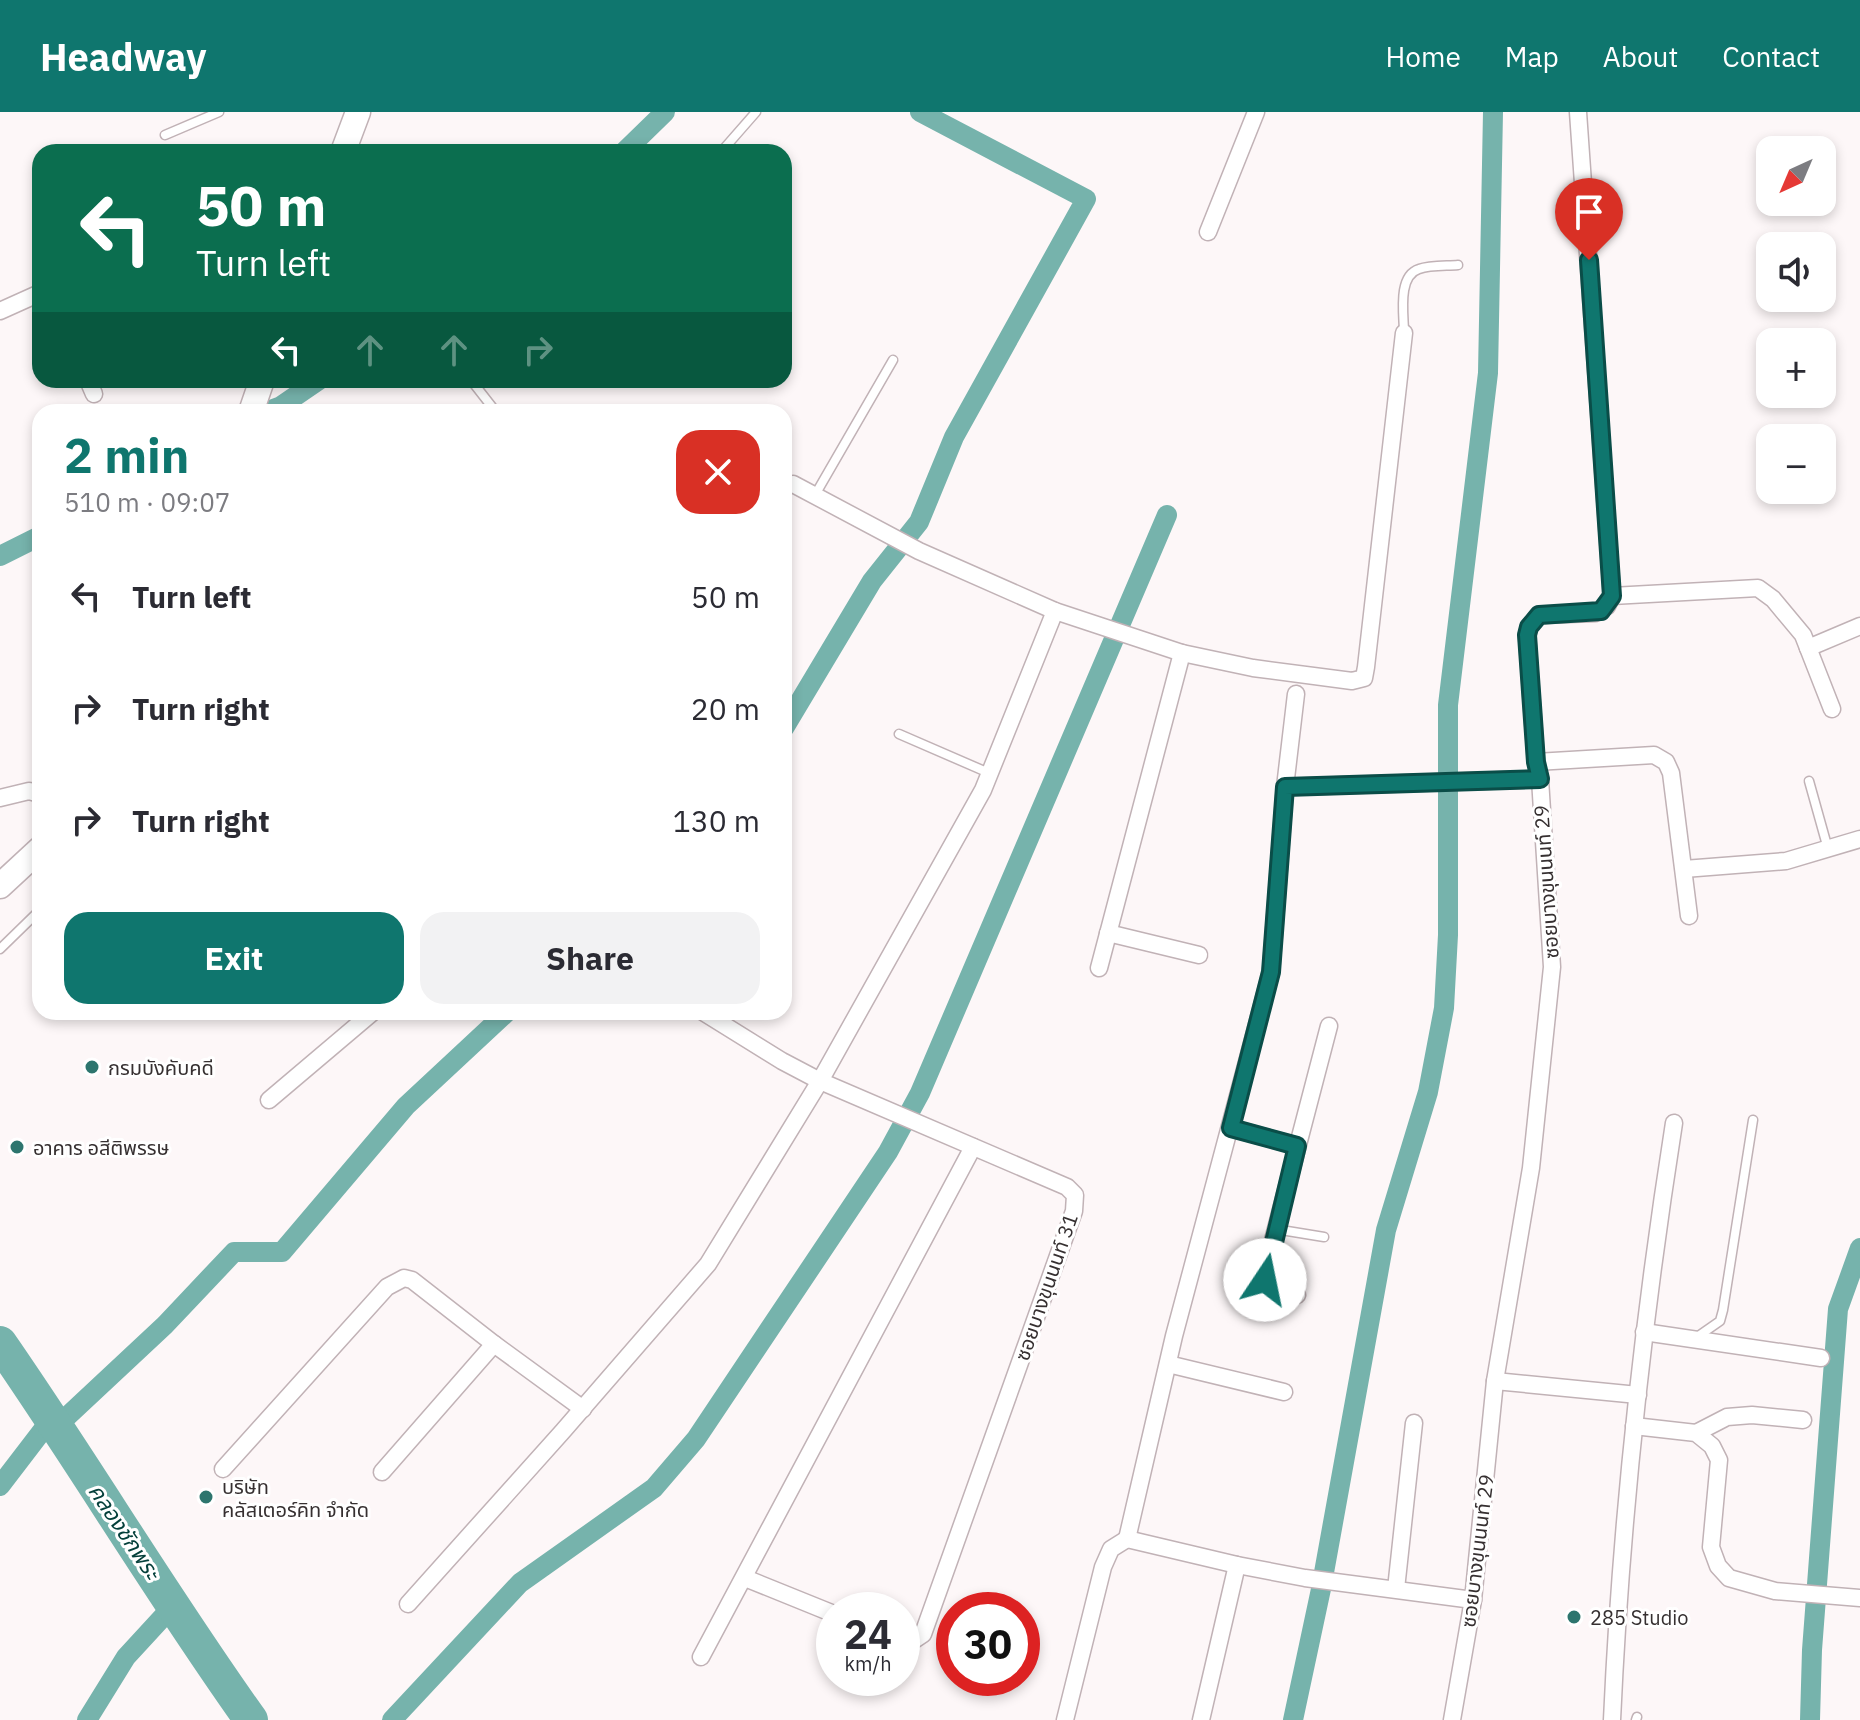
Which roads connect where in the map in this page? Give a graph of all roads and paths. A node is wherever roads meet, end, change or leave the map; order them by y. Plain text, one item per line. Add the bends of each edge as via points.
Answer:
1 (219, 112) edge
2 (358, 112) edge
3 (756, 112) edge
4 (1256, 112) edge
5 (1578, 112) edge
6 (165, 135) dead end
7 (346, 144) edge
8 (728, 144) edge
9 (1208, 232) dead end
10 (1458, 265) dead end
11 (32, 297) edge
12 (0, 311) edge
13 (1404, 333) joint
14 (893, 360) dead end
15 (477, 388) edge
16 (490, 404) edge
17 (793, 484) dead end
18 (815, 495) junction
19 (1612, 596) junction
20 (1055, 611) junction
21 (1860, 626) edge
22 (1808, 648) junction
23 (1182, 653) junction
24 (1296, 694) dead end
25 (1832, 709) dead end
26 (899, 734) dead end
27 (1538, 771) junction
28 (989, 773) junction
29 (1809, 781) dead end
30 (1285, 787) junction
31 (32, 792) edge
32 (0, 798) edge
33 (1860, 839) edge
34 (1828, 849) junction
35 (32, 856) edge
36 (1684, 869) junction
37 (0, 886) edge
38 (1689, 916) dead end
39 (32, 918) edge
40 (1108, 933) junction
41 (0, 949) edge
42 (1199, 955) dead end
43 (1099, 968) dead end
44 (364, 1020) edge
45 (716, 1020) edge
46 (1329, 1026) dead end
47 (820, 1081) junction
48 (269, 1100) dead end
49 (1753, 1120) dead end
50 (1674, 1123) dead end
51 (1231, 1128) junction
52 (1297, 1146) junction
53 (973, 1147) junction
54 (1275, 1229) junction
55 (1324, 1237) dead end
56 (1297, 1295) dead end
57 (1644, 1332) junction
58 (1695, 1338) junction
59 (494, 1344) junction
60 (1821, 1358) dead end
61 (1168, 1364) junction
62 (1495, 1381) junction
63 (1284, 1392) dead end
64 (1638, 1395) junction
65 (583, 1409) junction
66 (1803, 1420) dead end
67 (1414, 1423) dead end
68 (1634, 1426) junction
69 (1696, 1433) junction
70 (223, 1469) dead end
71 (382, 1472) dead end
72 (1127, 1539) junction
73 (1237, 1565) junction
74 (745, 1578) junction
75 (1396, 1589) junction
76 (1860, 1598) edge
77 (1473, 1600) junction
78 (408, 1604) dead end
79 (816, 1607) edge
80 (920, 1636) edge
81 (701, 1657) dead end
82 (1065, 1720) edge
83 (1201, 1720) edge
84 (1452, 1720) edge
85 (1612, 1720) edge

1 - 6 lane
2 - 7 street
3 - 8 lane
4 - 9 street
5 - 19 street
10 - 13 lane via 1417,269 1409,276 1404,287
11 - 12 street
13 - 23 street via 1364,678 1352,681 1253,668
14 - 18 lane
15 - 16 lane
17 - 18 street
18 - 20 street via 919,551
19 - 22 street via 1758,588 1773,599
19 - 27 street, ซอยบางขุนนนท์ 29 via 1601,611 1539,615 1529,627
20 - 23 street
20 - 28 street
21 - 22 street
22 - 25 street
23 - 40 street
24 - 30 street
26 - 28 lane
27 - 30 street
27 - 36 street via 1654,755 1666,762
27 - 62 street, ซอยบางขุนนนท์ 29 via 1552,967 1531,1168
28 - 47 street
29 - 34 lane
30 - 51 street via 1271,972
31 - 32 street
33 - 34 street
34 - 36 street via 1786,861
35 - 37 street
36 - 38 street
39 - 41 lane
40 - 42 street
40 - 43 street
44 - 48 street
45 - 47 street, ซอยบางขุนนนท์ 31
46 - 52 street
47 - 53 street, ซอยบางขุนนนท์ 31
47 - 65 street via 708,1264
49 - 58 lane via 1723,1310 1720,1321
50 - 57 street
51 - 52 street
51 - 61 street
52 - 54 street
53 - 74 street
53 - 80 street, ซอยบางขุนนนท์ 31 via 1067,1187 1076,1200
54 - 55 lane
54 - 56 street via 1265,1280 1275,1291
57 - 58 street
57 - 64 street
58 - 60 street
59 - 65 street
59 - 70 street via 412,1280 396,1280
59 - 71 street
61 - 63 street
61 - 72 street
62 - 64 street
62 - 77 street, ซอยบางขุนนนท์ 29
64 - 68 street
65 - 78 street
66 - 69 street via 1727,1417
67 - 75 street
68 - 69 street
68 - 85 street
69 - 76 street via 1719,1460 1711,1547 1729,1578 1775,1591
72 - 73 street
72 - 82 street via 1111,1549 1103,1567
73 - 75 street
73 - 83 street
74 - 79 street
74 - 81 street
75 - 77 street
77 - 84 street, ซอยบางขุนนนท์ 29

